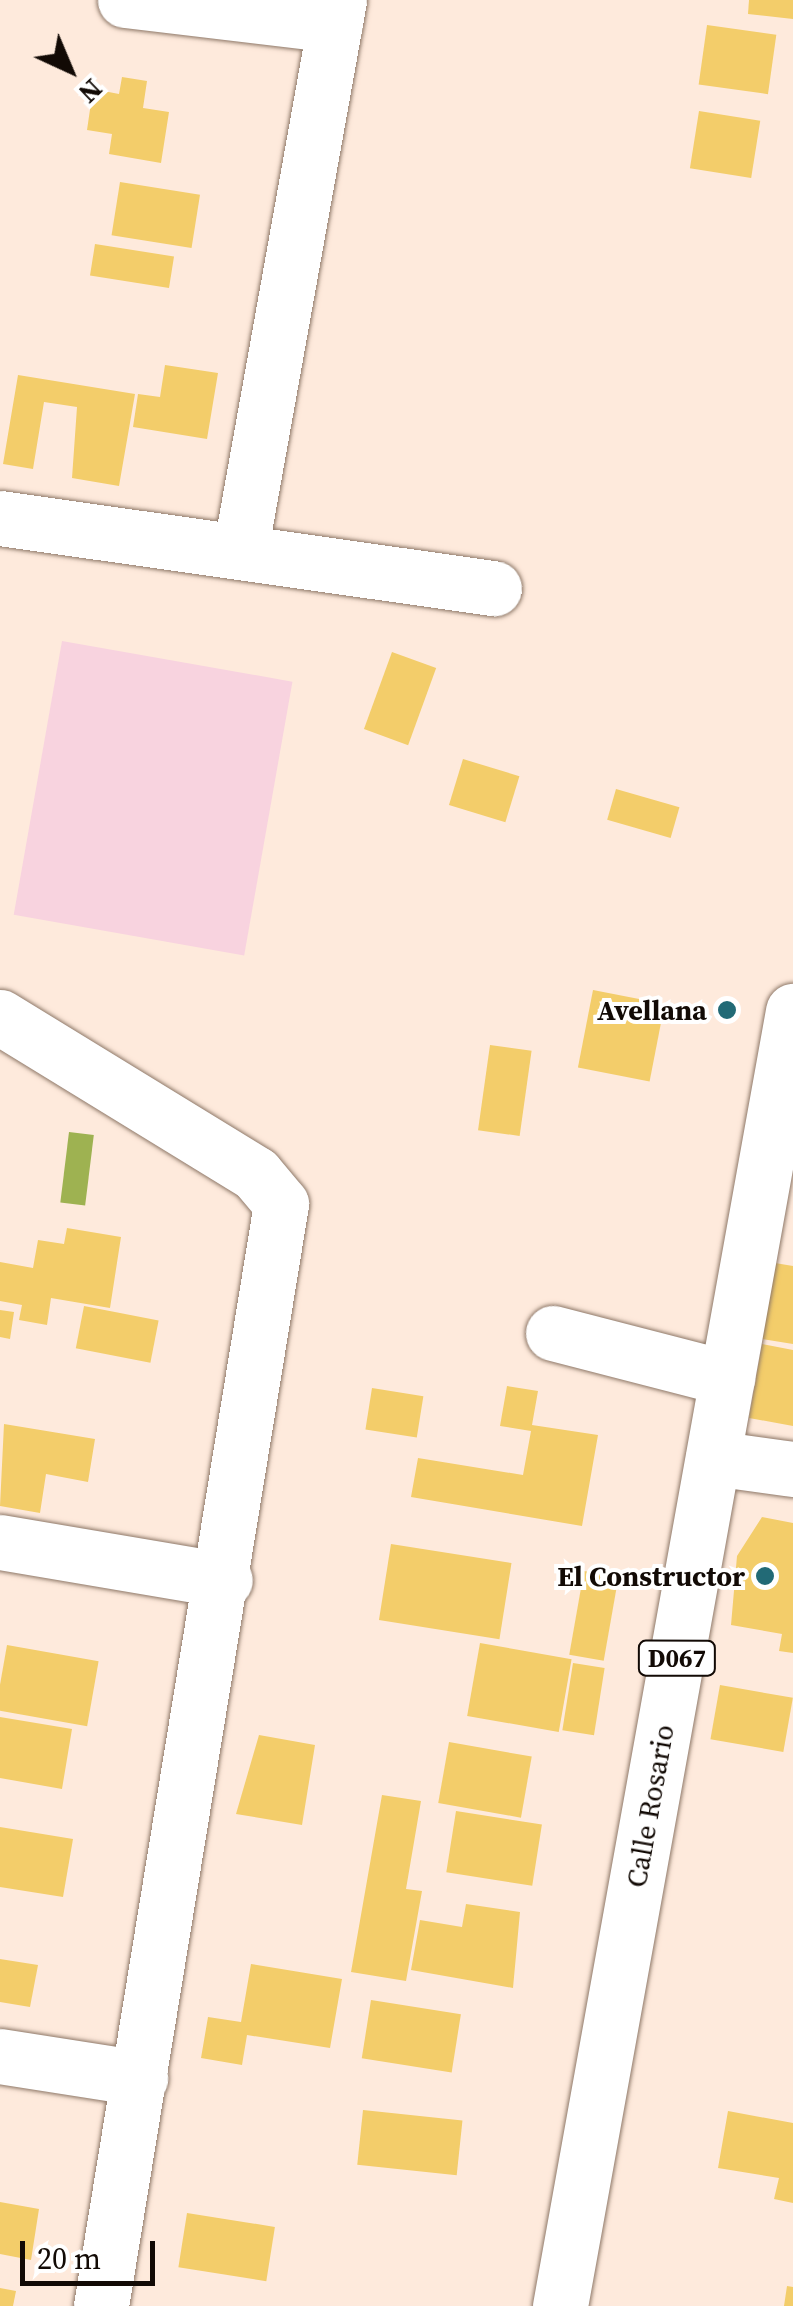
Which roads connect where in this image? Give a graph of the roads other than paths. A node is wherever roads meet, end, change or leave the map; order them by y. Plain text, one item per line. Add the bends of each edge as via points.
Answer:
1 (124, 0) edge
2 (337, 12) edge
3 (0, 518) edge
4 (240, 552) junction
5 (494, 588) dead end
6 (793, 1010) edge
7 (0, 1017) edge
8 (553, 1333) dead end
9 (727, 1378) junction
10 (713, 1458) junction
11 (793, 1469) edge
12 (0, 1542) edge
13 (226, 1580) junction
14 (0, 2056) edge
15 (140, 2078) junction
16 (100, 2306) edge
17 (560, 2306) edge

1 - 2 street
2 - 4 street
3 - 4 street
4 - 5 street
6 - 9 street, Calle Rosario / D067
7 - 13 street via 256,1174 281,1204
8 - 9 street
9 - 10 street, Calle Rosario / D067
10 - 11 street
10 - 17 street, Calle Rosario / D067
12 - 13 street
13 - 15 street
14 - 15 street
15 - 16 street

